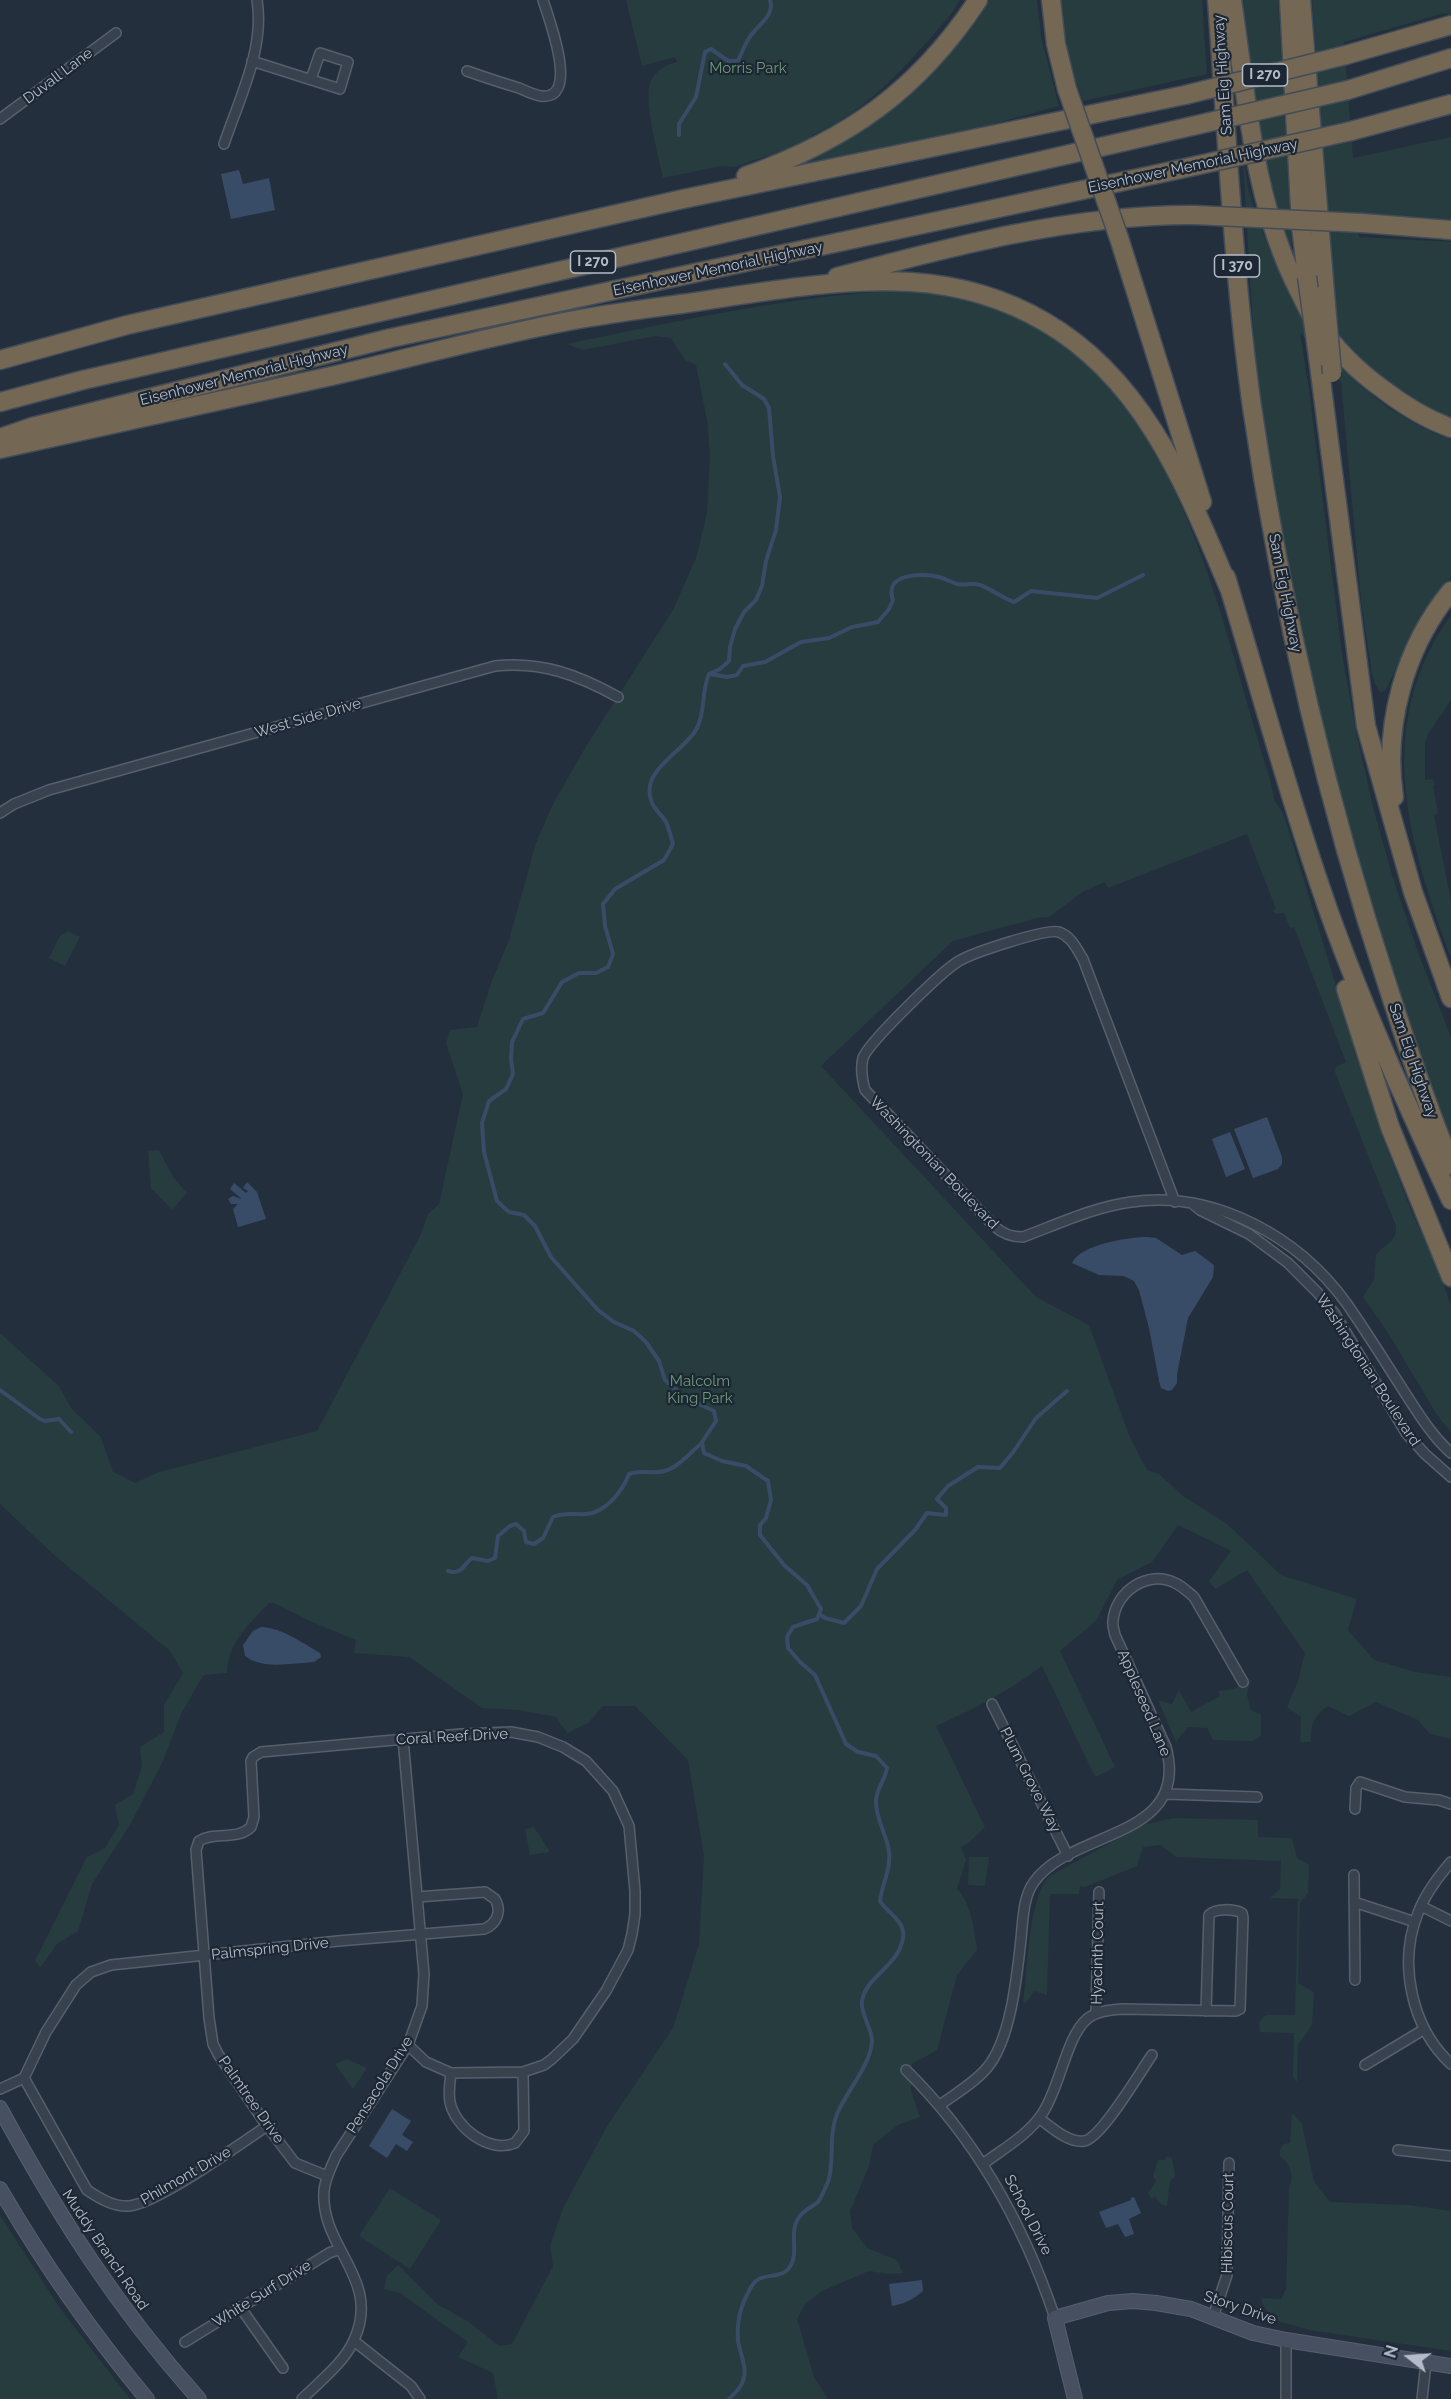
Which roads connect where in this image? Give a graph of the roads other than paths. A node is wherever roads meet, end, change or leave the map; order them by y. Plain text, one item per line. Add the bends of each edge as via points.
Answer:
1 (257, 0) edge
2 (543, 0) edge
3 (978, 0) edge
4 (1051, 0) edge
5 (1217, 0) edge
6 (1232, 0) edge
7 (1289, 0) edge
8 (1301, 0) edge
9 (1451, 25) edge
10 (116, 33) dead end
11 (1451, 58) edge
12 (252, 61) junction
13 (467, 70) dead end
14 (311, 79) junction
15 (1447, 106) edge
16 (0, 119) edge
17 (224, 144) dead end
18 (682, 199) junction
19 (1451, 230) edge
20 (803, 286) junction
21 (0, 360) edge
22 (0, 402) edge
23 (1451, 428) edge
24 (0, 438) edge
25 (0, 449) edge
26 (1338, 517) junction
27 (1229, 588) junction
28 (1451, 591) edge
29 (618, 698) dead end
30 (0, 813) edge
31 (1407, 870) junction
32 (1315, 871) junction
33 (1451, 998) edge
34 (1451, 1165) edge
35 (1451, 1200) edge
36 (1175, 1202) junction
37 (1194, 1205) junction
38 (1451, 1277) edge
39 (1423, 1421) junction
40 (1407, 1432) junction
41 (1451, 1454) edge
42 (1451, 1477) edge
43 (1243, 1682) dead end
44 (992, 1704) dead end
45 (403, 1739) junction
46 (253, 1757) joint
47 (1166, 1794) junction
48 (1257, 1797) dead end
49 (1451, 1804) edge
50 (1355, 1809) dead end
51 (1068, 1856) junction
52 (1451, 1862) edge
53 (1354, 1875) dead end
54 (1099, 1892) dead end
55 (417, 1897) junction
56 (1354, 1902) junction
57 (1421, 1906) junction
58 (1451, 1921) edge
59 (1415, 1922) junction
60 (420, 1935) junction
61 (204, 1956) junction
62 (1355, 1980) dead end
63 (1206, 2010) junction
64 (1096, 2014) junction
65 (1424, 2030) junction
66 (408, 2046) junction
67 (1152, 2055) dead end
68 (1451, 2064) edge
69 (1365, 2065) dead end
70 (906, 2070) dead end
71 (523, 2072) junction
72 (451, 2073) junction
73 (24, 2078) junction
74 (0, 2089) edge
75 (940, 2105) junction
76 (0, 2108) edge
77 (1039, 2118) junction
78 (267, 2126) junction
79 (1398, 2150) dead end
80 (1451, 2156) edge
81 (1229, 2163) dead end
82 (983, 2164) junction
83 (327, 2176) junction
84 (0, 2189) edge
85 (340, 2249) junction
86 (240, 2307) junction
87 (1055, 2318) junction
88 (1213, 2318) junction
89 (1286, 2340) junction
90 (354, 2341) junction
91 (185, 2342) dead end
92 (1426, 2363) junction
93 (1451, 2366) edge
94 (283, 2368) dead end
95 (147, 2399) edge
96 (199, 2399) edge
97 (302, 2399) edge
98 (420, 2399) edge
99 (1075, 2399) edge
100 (1286, 2399) edge
101 (1422, 2399) edge

1 - 12 street via 259,29
2 - 13 street via 558,53 561,78 555,92 541,96
3 - 18 highway via 925,68 861,122 796,157
4 - 27 highway, bridge via 1067,89 1119,238
5 - 34 highway, Sam Eig Highway / I 370 via 1238,279 1252,404 1279,576 1333,808 1408,1050
6 - 23 highway via 1258,174 1286,265 1312,317 1369,380 1421,416
7 - 26 highway, bridge via 1301,226
8 - 26 highway, bridge via 1332,373
9 - 18 highway, I 270, bridge via 1185,95
10 - 16 street, Duvall Lane
11 - 22 highway, I 270, bridge via 1348,90
12 - 14 street
12 - 17 street
14 - 14 street via 340,88 348,62 320,54
15 - 24 highway, Eisenhower Memorial Highway / I 270, bridge via 1190,167 391,338
18 - 21 highway, I 270 via 127,325
19 - 20 highway, bridge via 1151,214 1047,228 912,257
20 - 25 highway via 567,321
20 - 27 highway via 909,282 976,292 1035,316 1071,339 1112,373 1143,414 1192,500
26 - 31 highway via 1366,726
27 - 32 highway
28 - 31 highway via 1434,614 1410,662 1397,707 1392,774
29 - 30 street, West Side Drive via 577,676 551,668 495,666 49,790
31 - 33 highway
32 - 35 highway via 1369,1018
32 - 38 highway via 1342,975 1390,1127
36 - 36 street, Washingtonian Boulevard via 1133,1202 1023,1237 1004,1234 865,1090 861,1068 868,1048 961,959 1045,932 1061,933 1073,942 1083,959
36 - 37 street, Washingtonian Boulevard
37 - 39 street, Washingtonian Boulevard via 1202,1204 1253,1224 1307,1261 1347,1304
37 - 40 street, Washingtonian Boulevard via 1249,1234 1288,1263 1318,1293
39 - 40 street
39 - 41 street, Washingtonian Boulevard
40 - 42 street, Washingtonian Boulevard via 1425,1455
43 - 47 street, Appleseed Lane via 1194,1597 1184,1588 1161,1579 1147,1580 1125,1593 1112,1621 1114,1635 1166,1747 1170,1778
44 - 51 street, Plum Grove Way
45 - 46 street, Coral Reef Drive via 261,1752
45 - 55 street, Pensacola Drive
45 - 71 street, Coral Reef Drive via 511,1732 538,1737 586,1761 613,1791 629,1826 635,1914 628,1950 573,2039 543,2065
46 - 61 street, Palmtree Drive via 251,1827 237,1834 207,1836 197,1845
47 - 48 street
47 - 51 street via 1134,1824
49 - 50 street via 1405,1797 1360,1782
51 - 75 street via 1041,1873 1025,1903 1012,2002 993,2062
52 - 57 street
53 - 56 street
54 - 64 street, Hyacinth Court
55 - 60 street, Pensacola Drive
55 - 60 street, Palmspring Drive via 479,1890 491,1894 498,1904 497,1918 490,1927
56 - 59 street
56 - 62 street
57 - 58 street
57 - 59 street
59 - 65 street via 1409,1974
60 - 61 street, Palmspring Drive
60 - 66 street, Pensacola Drive via 422,2006
61 - 73 street, Palmspring Drive via 131,1961 91,1972 76,1985 46,2032
61 - 78 street, Palmtree Drive via 213,2044
63 - 63 street via 1236,2011 1241,2007 1243,1918 1238,1911 1215,1911 1209,1915
63 - 64 street via 1122,2009
64 - 77 street via 1076,2034 1056,2089
65 - 68 street
65 - 69 street
66 - 72 street, Coral Reef Drive via 426,2062
66 - 83 street, Pensacola Drive
67 - 77 street via 1090,2139 1066,2137
70 - 75 street, School Drive
71 - 72 street, Coral Reef Drive
71 - 72 street via 524,2132 515,2144 504,2146 486,2141 459,2121 450,2102
73 - 74 street
73 - 78 street, Philmont Drive via 87,2190 102,2200 124,2206 149,2200
75 - 82 street, School Drive
76 - 96 main road, Muddy Branch Road via 40,2181 106,2284 155,2350
77 - 82 street
78 - 83 street, Palmtree Drive via 296,2163
79 - 80 street
81 - 88 street, Hibiscus Court via 1227,2275
82 - 87 street, School Drive via 1018,2225
83 - 85 street, Pensacola Drive via 325,2206
84 - 95 main road via 69,2299
85 - 86 street, White Surf Drive
85 - 90 street, Pensacola Drive via 362,2300
86 - 91 street, White Surf Drive
86 - 94 street
87 - 88 main road, Story Drive via 1108,2303 1133,2301 1191,2309
87 - 99 main road, School Drive
88 - 89 main road, Story Drive
89 - 92 main road, Story Drive
89 - 100 street
90 - 97 street, Pensacola Drive
90 - 98 street via 411,2386
92 - 93 main road, Story Drive
92 - 101 street

